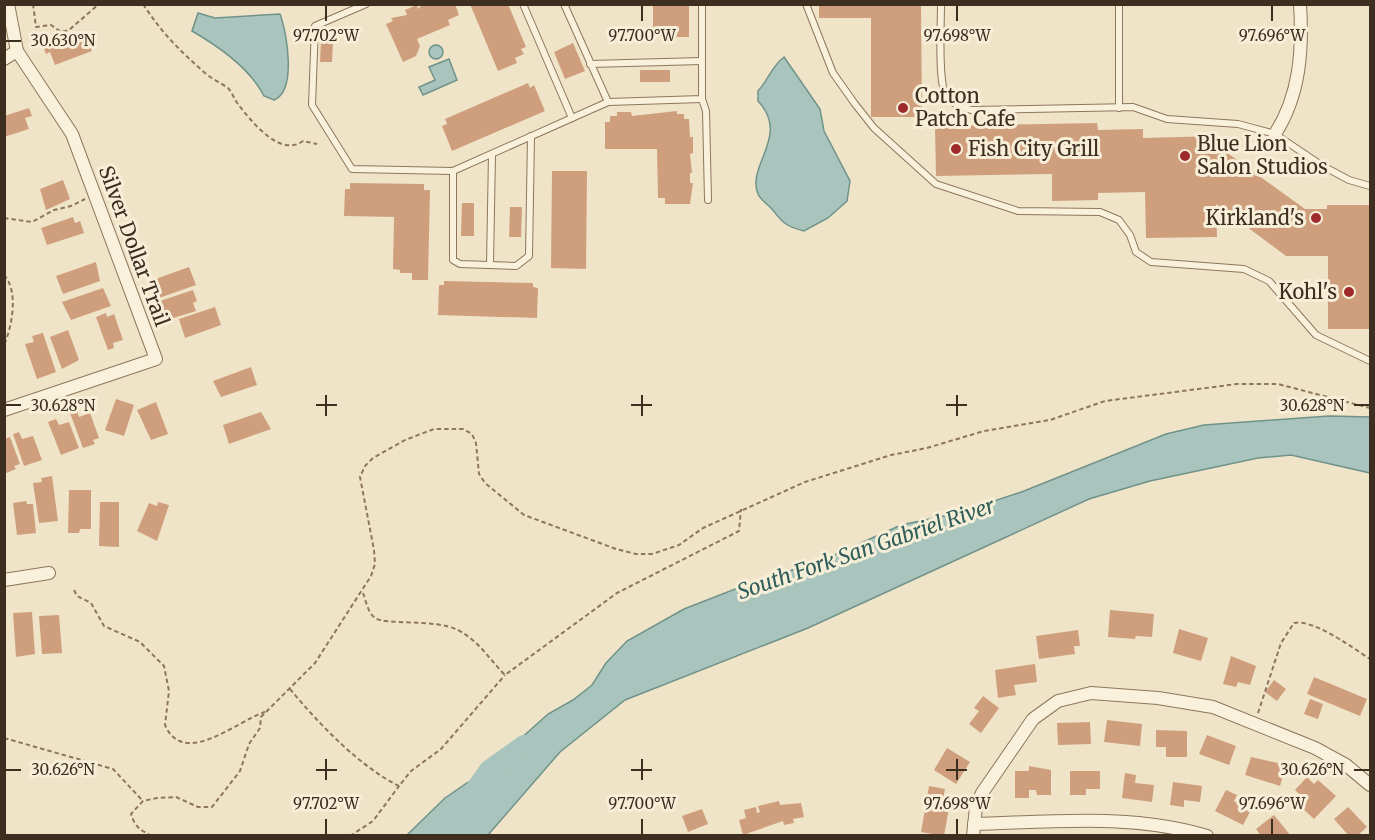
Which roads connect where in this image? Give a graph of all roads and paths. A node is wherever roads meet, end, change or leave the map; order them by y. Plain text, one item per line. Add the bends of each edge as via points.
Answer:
1 (8, 4) edge
2 (33, 4) edge
3 (99, 4) edge
4 (143, 4) edge
5 (366, 4) edge
6 (523, 4) edge
7 (564, 4) edge
8 (702, 4) edge
9 (806, 4) edge
10 (941, 4) edge
11 (1119, 4) edge
12 (1300, 4) edge
13 (17, 51) junction
14 (4, 58) edge
15 (702, 61) junction
16 (590, 64) junction
17 (702, 99) junction
18 (608, 102) junction
19 (1119, 108) junction
20 (572, 118) junction
21 (1275, 134) junction
22 (531, 136) junction
23 (317, 144) dead end
24 (492, 154) junction
25 (453, 171) junction
26 (1371, 186) edge
27 (85, 199) dead end
28 (708, 200) dead end
29 (4, 218) edge
30 (490, 265) junction
31 (4, 275) edge
32 (4, 345) edge
33 (1371, 362) edge
34 (1371, 408) edge
35 (4, 410) edge
36 (741, 509) junction
37 (49, 573) dead end
38 (4, 580) edge
39 (74, 590) dead end
40 (363, 592) junction
41 (1371, 658) edge
42 (505, 675) junction
43 (290, 690) junction
44 (265, 712) junction
45 (1256, 725) junction
46 (4, 738) edge
47 (1371, 785) edge
48 (399, 786) junction
49 (143, 801) junction
50 (974, 827) edge
51 (152, 836) edge
52 (350, 836) edge
53 (527, 836) edge
54 (548, 836) edge
55 (1207, 836) edge

1 - 13 street, Silver Dollar Trail
2 - 3 path via 36,27 51,25 61,32 69,30
4 - 23 path via 159,30 205,73 229,89 274,142 287,146 303,141
5 - 25 lane via 315,26 312,105 352,169
6 - 20 lane
7 - 16 lane
8 - 15 lane
9 - 33 lane via 833,73 855,104 874,128 936,184 1018,211 1100,212 1119,220 1136,252 1151,262 1244,269 1269,281 1316,335
10 - 19 lane via 944,93 955,105 971,110
11 - 19 lane
12 - 21 street via 1302,35 1297,81 1287,114
13 - 14 street
13 - 35 street, Silver Dollar Trail via 72,134 156,359
15 - 16 lane
15 - 17 lane
16 - 18 lane
17 - 18 lane
17 - 28 lane via 706,111
18 - 20 lane
19 - 21 lane via 1133,108 1167,119 1238,124
20 - 22 lane
21 - 26 lane via 1341,176
22 - 24 lane
22 - 30 lane via 529,256 516,266
24 - 25 lane
24 - 30 lane
25 - 30 lane via 453,260 460,264
27 - 29 path via 32,222
31 - 32 path via 13,299
34 - 36 path via 1278,384 1237,384 1105,401 1050,420 984,431 891,455 805,482
36 - 40 path via 680,545 652,554 636,554 524,515 479,474 472,434 464,429 435,429 405,440 365,466 360,477 375,564
36 - 42 path via 739,531 608,599
37 - 38 street
39 - 44 path via 91,603 104,626 140,642 164,666 169,691 165,725 175,739 192,743 221,736 253,715
40 - 42 path via 373,616 382,621 423,621 457,630 485,650
40 - 43 path via 337,626 320,658
41 - 45 path via 1317,627 1302,621 1294,623 1273,663
42 - 48 path via 441,748 411,771
43 - 44 path
43 - 48 path via 323,727 378,776
44 - 49 path via 240,771 212,807 198,807 176,797
45 - 47 street via 1315,748
45 - 50 street via 1213,707 1158,698 1091,693 1058,701 1020,734 982,793
46 - 49 path via 113,769
48 - 52 path via 373,821
49 - 51 path via 131,814 140,830
50 - 55 street via 1084,820 1162,826
53 - 54 path

